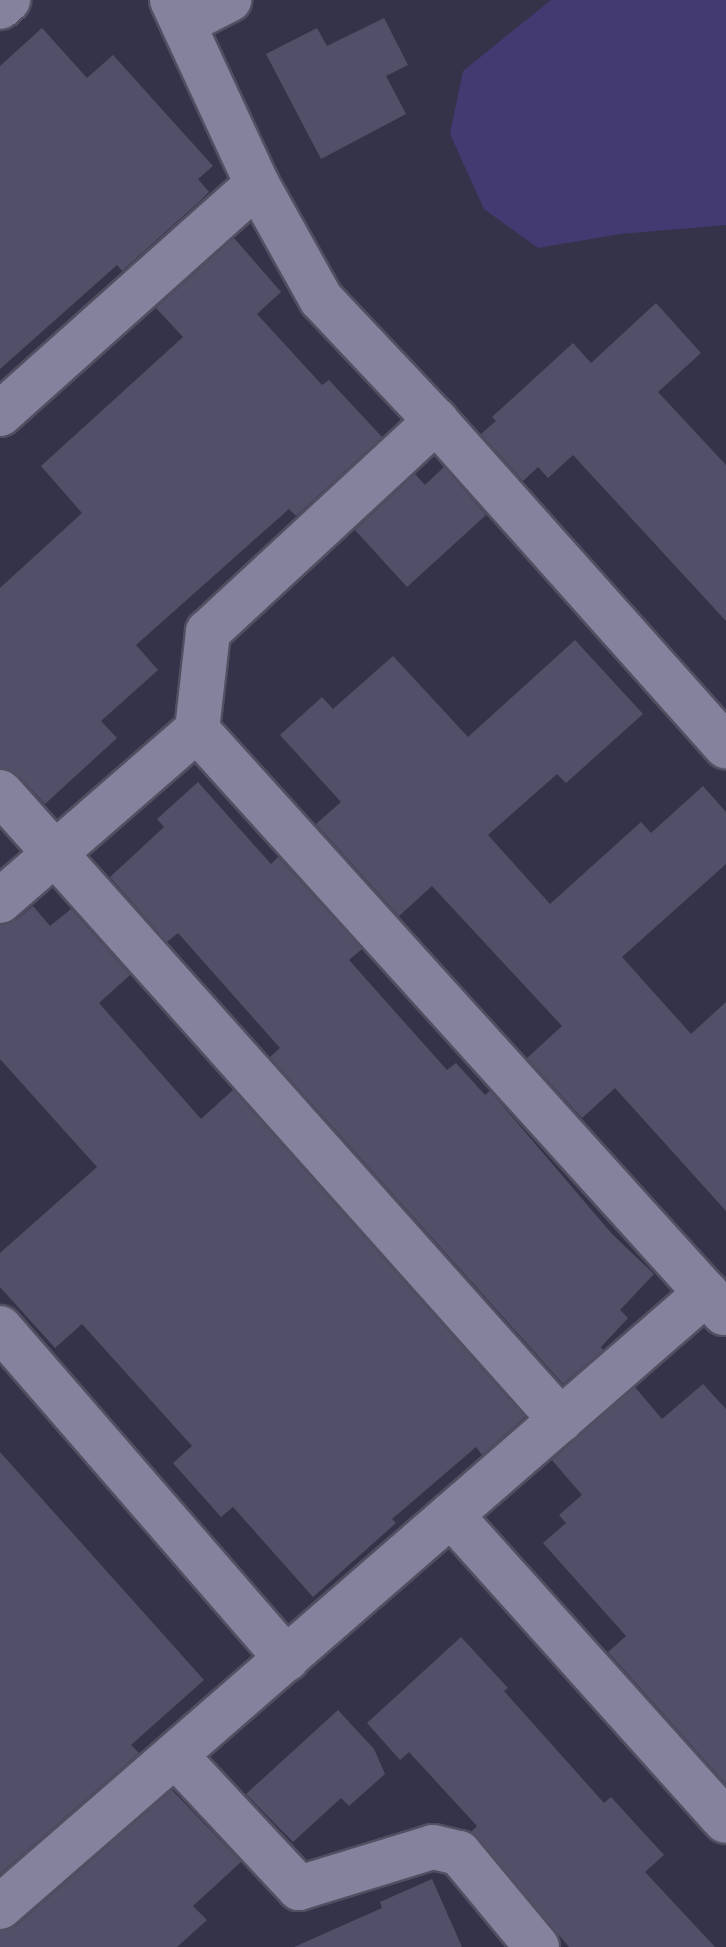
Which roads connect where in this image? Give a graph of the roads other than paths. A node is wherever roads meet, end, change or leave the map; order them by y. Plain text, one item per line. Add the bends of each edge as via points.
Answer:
1 (8, 0) edge
2 (229, 0) edge
3 (0, 7) edge
4 (178, 11) edge
5 (257, 184) junction
6 (0, 414) edge
7 (436, 421) junction
8 (197, 730) junction
9 (726, 747) edge
10 (0, 792) edge
11 (54, 853) junction
12 (0, 901) edge
13 (716, 1304) edge
14 (0, 1328) edge
15 (561, 1420) junction
16 (451, 1515) junction
17 (287, 1659) junction
18 (175, 1755) junction
19 (726, 1821) edge
20 (0, 1907) edge
21 (537, 1947) edge

1 - 3 street
2 - 4 street
4 - 5 street
5 - 6 street
5 - 7 street via 321,299
7 - 8 street via 208,632
7 - 9 street
8 - 11 street
8 - 13 street
10 - 11 street
11 - 12 street
11 - 15 street
13 - 15 street
14 - 17 street
15 - 16 street
16 - 17 street
16 - 19 street
17 - 18 street
18 - 20 street
18 - 21 street via 299,1888 433,1847 459,1853

